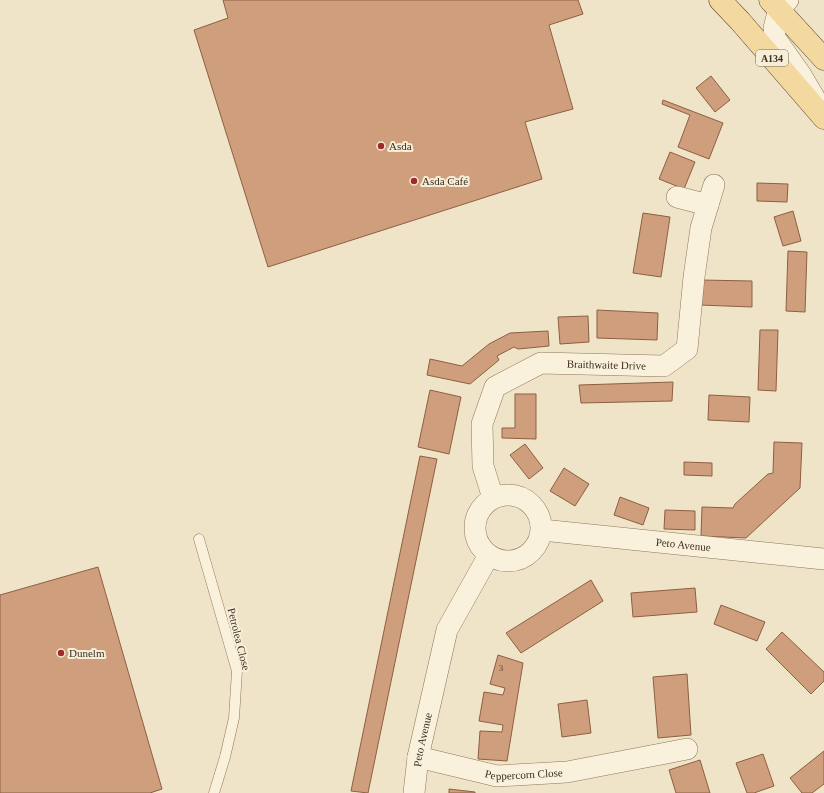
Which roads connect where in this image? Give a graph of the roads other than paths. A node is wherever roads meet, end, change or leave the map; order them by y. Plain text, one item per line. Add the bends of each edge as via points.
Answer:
1 (720, 0) edge
2 (779, 3) edge
3 (824, 59) edge
4 (823, 117) edge
5 (714, 185) dead end
6 (676, 197) dead end
7 (708, 205) junction
8 (493, 498) junction
9 (542, 530) junction
10 (199, 539) dead end
11 (489, 555) junction
12 (824, 559) edge
13 (687, 748) dead end
14 (418, 757) junction
15 (214, 793) edge
16 (414, 793) edge

1 - 4 main road, A134
2 - 3 main road
2 - 4 street via 774,28 776,38 801,75
5 - 7 street, Braithwaite Drive
6 - 7 street
7 - 8 street, Braithwaite Drive via 701,228 687,349 664,366 541,362 495,387 482,424 484,466
8 - 9 street via 505,494 527,500 535,508
8 - 11 street via 484,504 475,525 481,547
9 - 11 street via 534,548 518,560 508,561
9 - 12 street, Peto Avenue
10 - 15 lane, Petrolea Close via 237,671 234,718
11 - 14 street, Peto Avenue via 447,630
13 - 14 street, Peppercorn Close via 630,753 567,772 498,776
14 - 16 street, Peto Avenue

